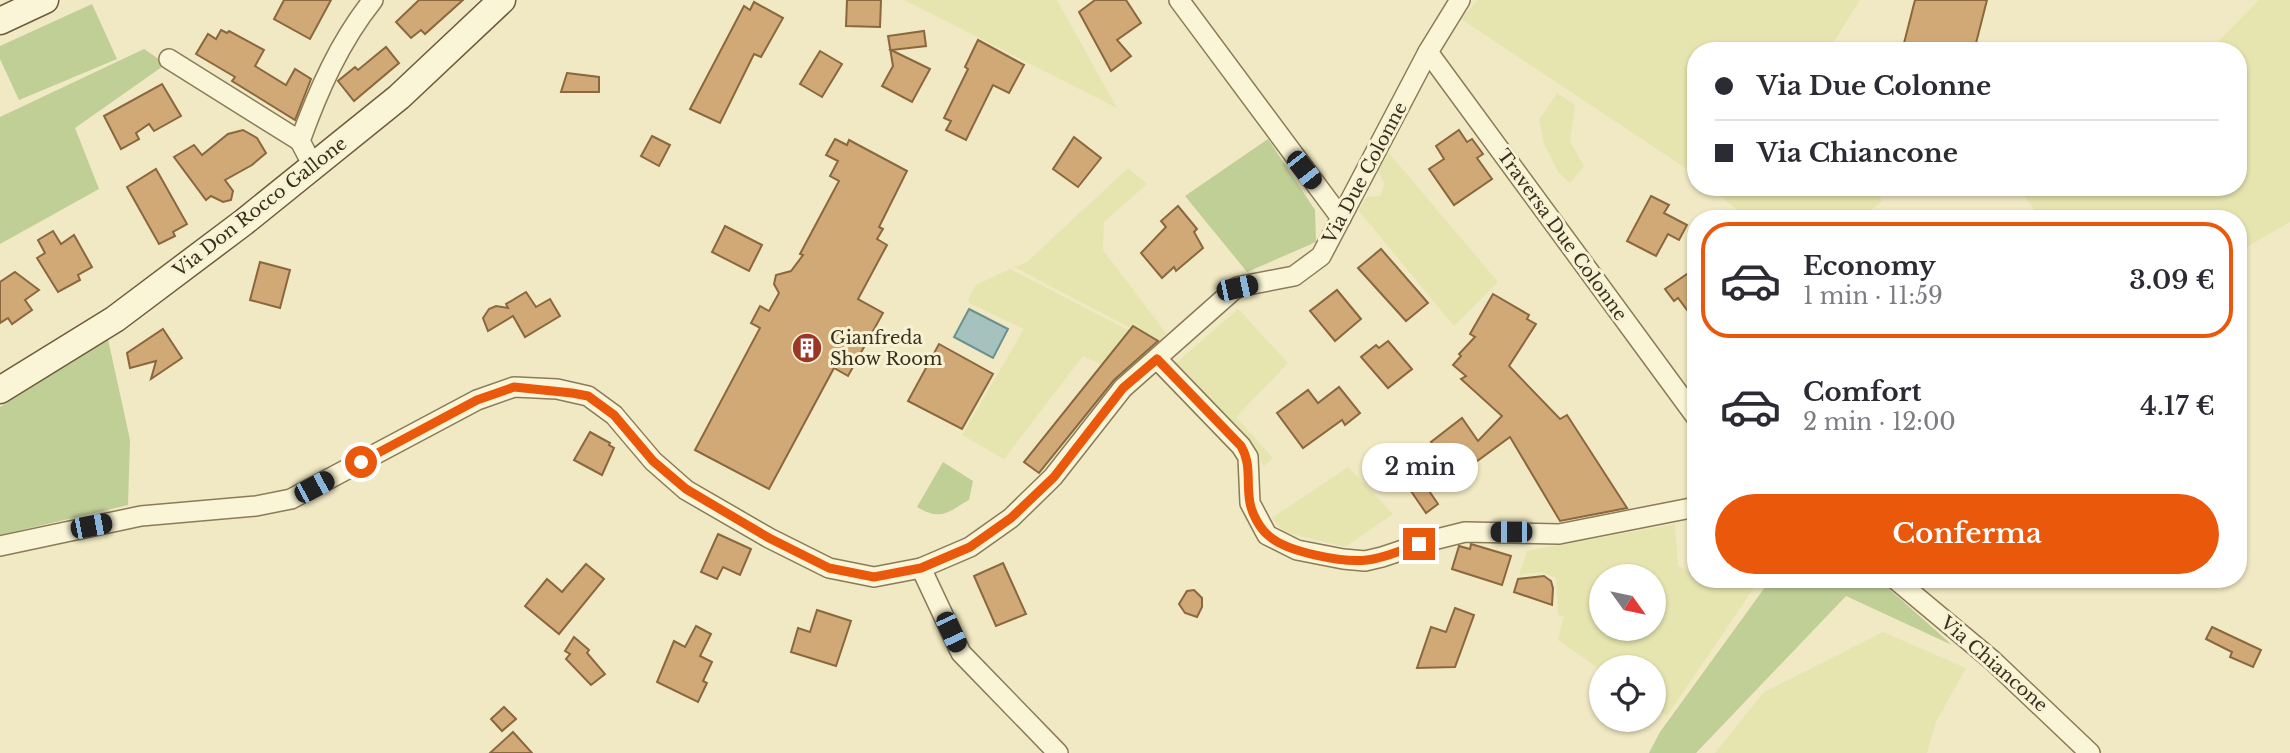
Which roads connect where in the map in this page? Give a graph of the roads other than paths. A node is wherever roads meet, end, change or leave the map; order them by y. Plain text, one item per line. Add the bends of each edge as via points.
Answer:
1 (45, 0) edge
2 (373, 0) edge
3 (502, 0) edge
4 (1179, 0) edge
5 (1460, 0) edge
6 (0, 21) edge
7 (1428, 52) junction
8 (169, 59) dead end
9 (300, 141) junction
10 (313, 166) junction
11 (1341, 218) junction
12 (1157, 359) junction
13 (0, 390) edge
14 (1687, 405) edge
15 (1687, 509) edge
16 (0, 546) edge
17 (921, 568) junction
18 (1906, 588) edge
19 (1058, 753) edge
20 (2090, 753) edge

1 - 6 main road
2 - 9 street via 352,26
3 - 10 main road, Via Don Rocco Gallone via 399,97
4 - 11 street
5 - 7 street, Via Due Colonne
7 - 11 street, Via Due Colonne
7 - 14 street, Traversa Due Colonne
8 - 9 street
9 - 10 street
10 - 13 main road, Via Don Rocco Gallone via 115,319
11 - 12 street, Via Due Colonne via 1321,256 1294,276 1237,288
12 - 15 street via 1241,446 1248,457 1250,503 1258,521 1267,535 1297,550 1365,561 1465,532 1559,534
12 - 17 street, Via Due Colonne via 1123,388 1054,477 1011,518 970,547
16 - 17 street, Via Due Colonne via 141,516 291,499 477,400 514,387 588,396 614,415 653,461 686,489 829,568 874,577
17 - 19 street via 961,653
18 - 20 street, Via Chiancone via 1993,660

